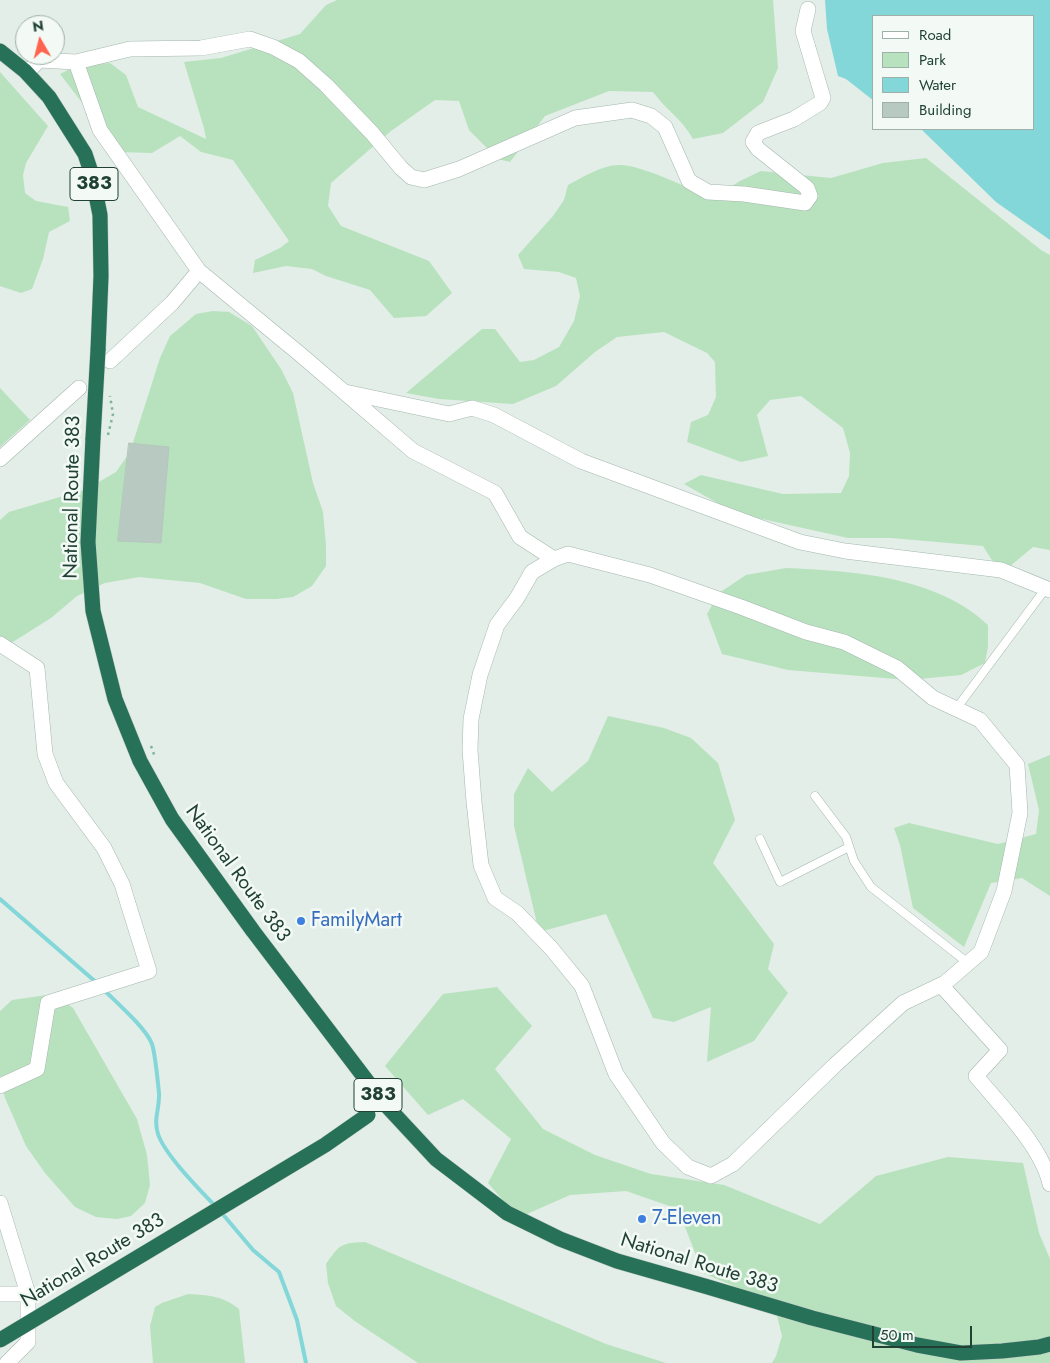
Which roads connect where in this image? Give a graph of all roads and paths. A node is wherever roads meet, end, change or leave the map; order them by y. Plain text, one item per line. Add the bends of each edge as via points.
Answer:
1 (808, 9) dead end
2 (0, 51) edge
3 (76, 62) junction
4 (27, 73) junction
5 (199, 271) junction
6 (110, 361) dead end
7 (79, 388) dead end
8 (344, 391) junction
9 (110, 394) dead end
10 (100, 438) junction
11 (0, 459) edge
12 (554, 559) junction
13 (1048, 589) edge
14 (0, 644) edge
15 (956, 709) junction
16 (148, 740) dead end
17 (156, 758) dead end
18 (815, 796) dead end
19 (760, 839) dead end
20 (849, 847) junction
21 (968, 963) junction
22 (940, 985) junction
23 (0, 1086) edge
24 (383, 1102) junction
25 (1050, 1184) edge
26 (0, 1203) edge
27 (0, 1294) edge
28 (28, 1294) junction
29 (0, 1340) edge
30 (1050, 1344) edge
31 (7, 1363) edge

1 - 3 street via 803,30 823,98 794,119 758,133 753,142 807,188 810,196 805,202 708,192 689,181 665,127 651,116 632,110 575,118 459,169 424,180 411,177 401,168 326,85 298,61 250,39 201,48 130,49
2 - 4 highway, National Route 383 / 383
3 - 4 street via 39,60
3 - 5 street via 100,130
4 - 10 highway, National Route 383 / 383, bridge via 49,97 85,154 92,174 100,215
5 - 6 street via 172,304
5 - 8 street
7 - 11 street
8 - 12 street via 413,451 495,493 520,537
8 - 13 street via 449,414 472,408 494,415 581,461 800,542 845,551 1001,570
9 - 10 path via 112,414
10 - 24 highway, National Route 383 / 383 via 88,542 93,611 115,699 140,761 172,819
12 - 15 street via 568,554 650,575 806,632 844,642 897,668 933,698
12 - 22 street via 532,572 518,598 497,625 480,675 471,720 470,750 481,865 495,898 517,913 582,986 616,1074 663,1143 688,1167 711,1176 733,1164 903,1003
13 - 15 lane
14 - 23 street via 37,668 45,754 56,783 104,848 122,884 149,971 48,1003 37,1069
15 - 21 street via 980,720 1017,765 1020,813 1004,892 981,952
16 - 17 path
18 - 20 lane via 846,837
19 - 20 lane via 780,882
20 - 21 lane via 871,887
21 - 22 street
22 - 25 street via 1000,1050 976,1076 1035,1148
24 - 29 highway, National Route 383 / 383, bridge via 316,1150
24 - 30 highway, National Route 383 / 383 via 436,1159 507,1213 560,1239 617,1261 917,1346 961,1353
26 - 28 street
27 - 28 street
28 - 31 street via 28,1342

